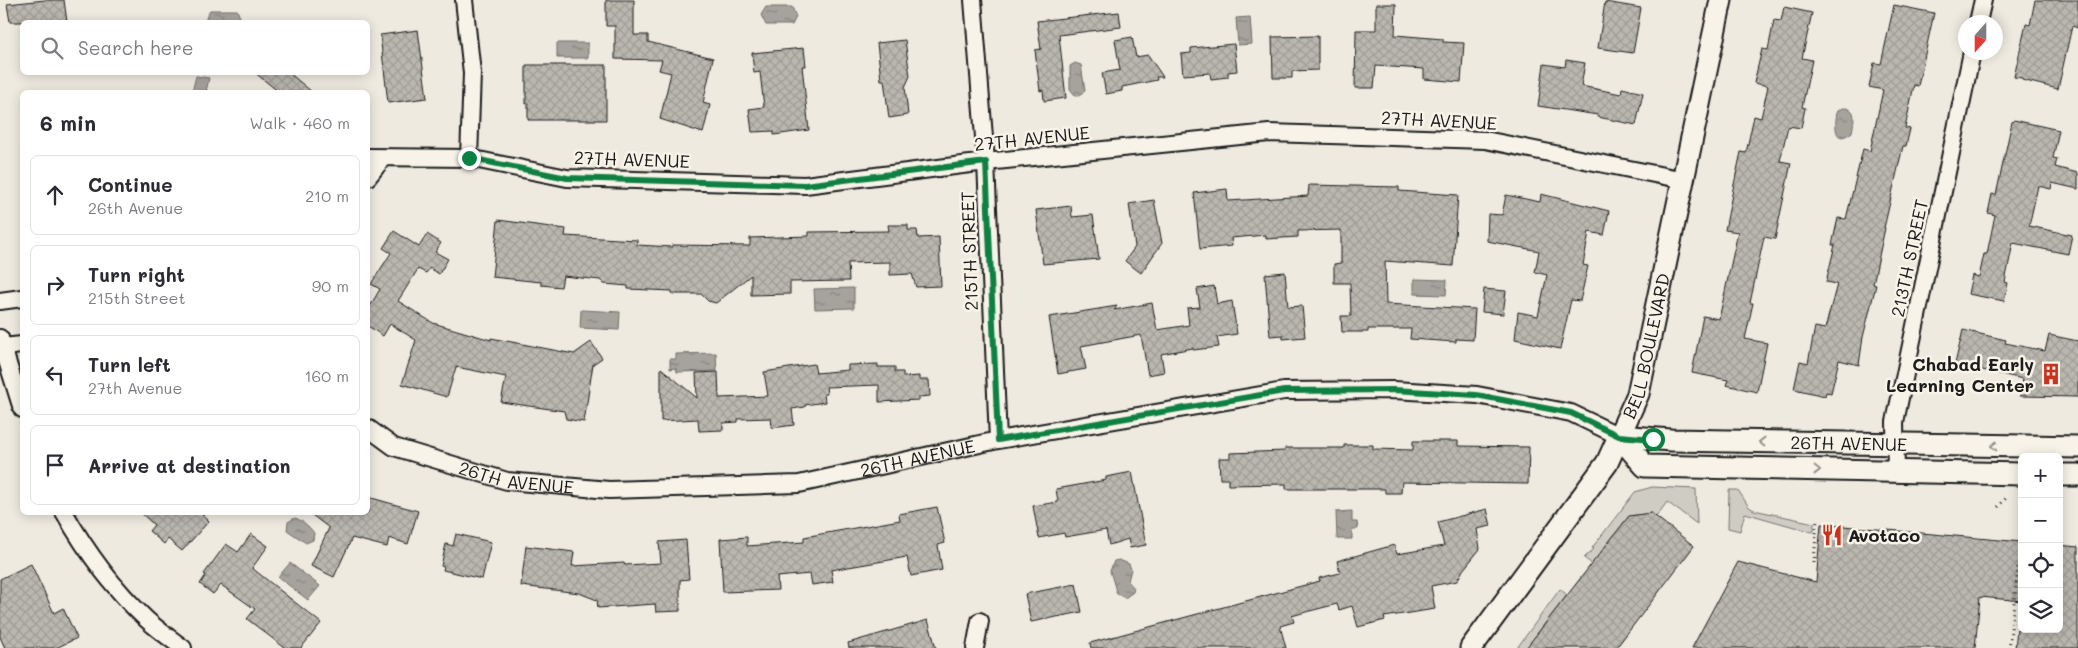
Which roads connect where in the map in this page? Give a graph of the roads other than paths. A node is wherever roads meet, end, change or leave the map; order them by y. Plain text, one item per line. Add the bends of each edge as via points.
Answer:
1 (464, 0) edge
2 (973, 0) edge
3 (1722, 0) edge
4 (1983, 0) edge
5 (1980, 15) edge
6 (1970, 60) edge
7 (375, 157) edge
8 (469, 158) junction
9 (986, 162) junction
10 (370, 171) edge
11 (1684, 180) junction
12 (20, 298) edge
13 (0, 301) edge
14 (1, 343) edge
15 (20, 345) edge
16 (20, 403) edge
17 (370, 429) edge
18 (1619, 436) junction
19 (998, 440) junction
20 (1895, 445) junction
21 (2078, 447) edge
22 (1896, 472) junction
23 (2018, 474) edge
24 (2063, 475) edge
25 (2078, 475) edge
26 (66, 515) edge
27 (980, 621) dead end
28 (183, 648) edge
29 (975, 648) edge
30 (1472, 648) edge

1 - 8 street via 472,74
2 - 9 street, 215TH STREET
3 - 11 street, BELL BOULEVARD
4 - 5 street
6 - 20 street, 213TH STREET via 1894,422
7 - 8 street, 27TH AVENUE
7 - 10 street, 27TH AVENUE
8 - 9 street, 27TH AVENUE via 567,178 805,185
9 - 11 street, 27TH AVENUE via 1269,133 1485,140
9 - 19 street, 215TH STREET
11 - 18 street, BELL BOULEVARD via 1638,394
12 - 13 street
14 - 15 street
14 - 16 street
17 - 19 street, 26TH AVENUE via 394,447 507,480 609,490 799,484
18 - 19 street, 26TH AVENUE via 1571,413 1476,395 1385,390 1284,391
20 -> 18 street, 26TH AVENUE via 1662,440
18 -> 22 street, 26TH AVENUE via 1645,466
18 - 30 street, BELL BOULEVARD via 1607,463
21 -> 20 street, 26TH AVENUE
20 - 22 street, 213TH STREET
22 - 23 street, 26TH AVENUE
24 - 25 street
26 - 28 street via 112,584 147,620
27 - 29 street

